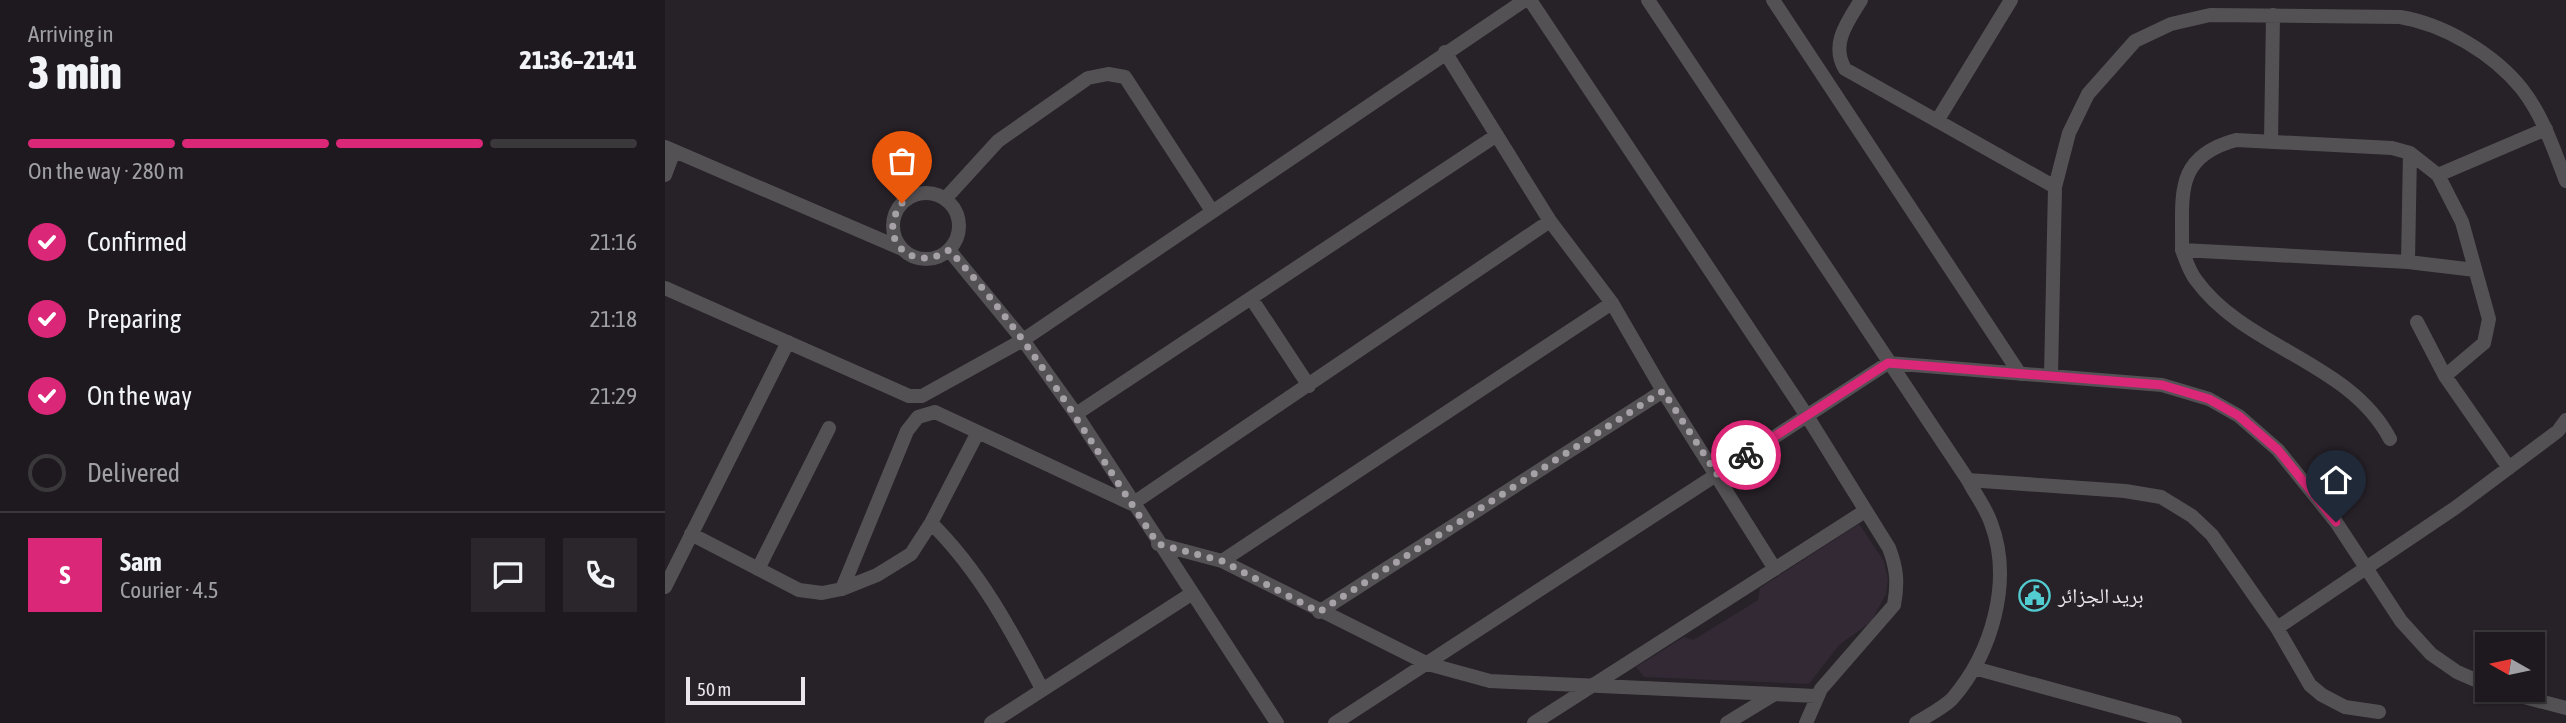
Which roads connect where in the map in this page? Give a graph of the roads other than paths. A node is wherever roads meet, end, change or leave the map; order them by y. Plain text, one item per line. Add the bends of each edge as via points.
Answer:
1 (1525, 0) edge
2 (1530, 0) edge
3 (1648, 0) edge
4 (1773, 0) edge
5 (1861, 0) edge
6 (2011, 0) edge
7 (2273, 15) junction
8 (1445, 52) junction
9 (1937, 121) junction
10 (2546, 129) junction
11 (1497, 135) junction
12 (2270, 141) junction
13 (670, 149) edge
14 (2410, 153) junction
15 (665, 175) edge
16 (2438, 175) junction
17 (2566, 181) edge
18 (2056, 187) junction
19 (945, 199) junction
20 (1212, 211) junction
21 (1551, 221) junction
22 (900, 248) junction
23 (949, 250) junction
24 (2182, 250) junction
25 (2407, 262) junction
26 (2475, 270) junction
27 (665, 288) edge
28 (1251, 298) junction
29 (1612, 303) junction
30 (2417, 322) dead end
31 (1023, 340) junction
32 (788, 342) junction
33 (1888, 363) junction
34 (2020, 374) junction
35 (2051, 376) junction
36 (2445, 376) junction
37 (1309, 386) junction
38 (1663, 391) junction
39 (1076, 414) junction
40 (1807, 416) junction
41 (2566, 420) edge
42 (829, 428) dead end
43 (977, 434) junction
44 (2390, 439) dead end
45 (2509, 468) junction
46 (1717, 474) junction
47 (1968, 480) junction
48 (1132, 505) junction
49 (1865, 511) junction
50 (931, 523) junction
51 (691, 534) junction
52 (1158, 544) junction
53 (1222, 561) junction
54 (2368, 567) junction
55 (758, 569) junction
56 (1775, 569) junction
57 (665, 587) edge
58 (842, 589) junction
59 (1191, 594) junction
60 (1319, 612) junction
61 (2277, 628) junction
62 (1428, 664) junction
63 (1974, 668) junction
64 (2475, 680) edge
65 (1590, 688) junction
66 (1042, 689) junction
67 (1775, 694) junction
68 (1816, 696) junction
69 (2541, 702) edge
70 (2566, 709) edge
71 (2379, 712) dead end
72 (2138, 713) junction
73 (991, 723) edge
74 (1277, 723) edge
75 (1335, 723) edge
76 (1534, 723) edge
77 (1727, 723) edge
78 (1806, 723) edge
79 (1916, 723) edge
80 (2123, 723) edge
81 (2175, 723) edge

1 - 8 street
2 - 40 street
3 - 33 street
4 - 34 street
5 - 9 street via 1841,33 1839,51 1845,69
6 - 9 street
7 - 10 street via 2428,21 2458,36 2522,89
7 - 12 street
7 - 18 street via 2210,15 2171,24 2135,41 2088,94 2069,133
8 - 11 street
8 - 20 street
9 - 18 street
10 - 16 street
10 - 17 street
11 - 21 street
11 - 28 street
12 - 14 street
12 - 24 street via 2236,140 2213,146 2199,156 2186,174
13 - 15 street
13 - 22 street
14 - 16 street
14 - 25 street
16 - 26 street via 2462,222
18 - 35 street
19 - 20 street via 998,141 1088,78 1108,74 1125,77
19 - 22 street via 923,193 902,203 893,224
19 - 23 street via 958,218 956,241
20 - 31 street
21 - 29 street
21 - 37 street
22 - 23 street via 924,260
23 - 31 street
24 - 25 street
24 - 44 street via 2194,278 2214,302 2358,398
25 - 26 street
26 - 36 street via 2489,318 2484,343
27 - 32 street
28 - 37 street
28 - 39 street
29 - 38 street
29 - 53 street
30 - 36 street
31 - 32 street via 922,396 909,396
31 - 39 street
32 - 51 street
33 - 34 street
33 - 40 street
33 - 47 street
34 - 35 street
35 - 54 street via 2162,385 2209,399 2239,416 2278,450
36 - 45 street
37 - 48 street
38 - 46 street
38 - 60 street
39 - 48 street
40 - 46 street
40 - 49 street
41 - 45 street
42 - 55 street
43 - 48 street
43 - 50 street
43 - 58 street via 935,412 918,418 907,431
45 - 54 street
46 - 56 street
46 - 62 street
47 - 61 street via 2161,497 2212,535
47 - 63 street via 1991,522 2000,556 2001,589
48 - 52 street
49 - 56 street
49 - 68 street via 1896,566 1898,587 1893,605
50 - 58 street via 911,554
50 - 66 street via 980,579
51 - 55 street
51 - 57 street
52 - 53 street
52 - 59 street
53 - 60 street
54 - 61 street
54 - 64 street via 2401,621 2431,654
55 - 58 street via 799,590 822,593
56 - 65 street
59 - 66 street
59 - 74 street
60 - 62 street
61 - 71 street via 2310,685 2322,695 2345,707
62 - 65 street via 1490,681
62 - 75 street
63 - 72 street
63 - 79 street via 1950,700
65 - 67 street
65 - 76 street
66 - 73 street
67 - 68 street
67 - 77 street
68 - 78 street
69 - 70 street
72 - 80 street
72 - 81 street

